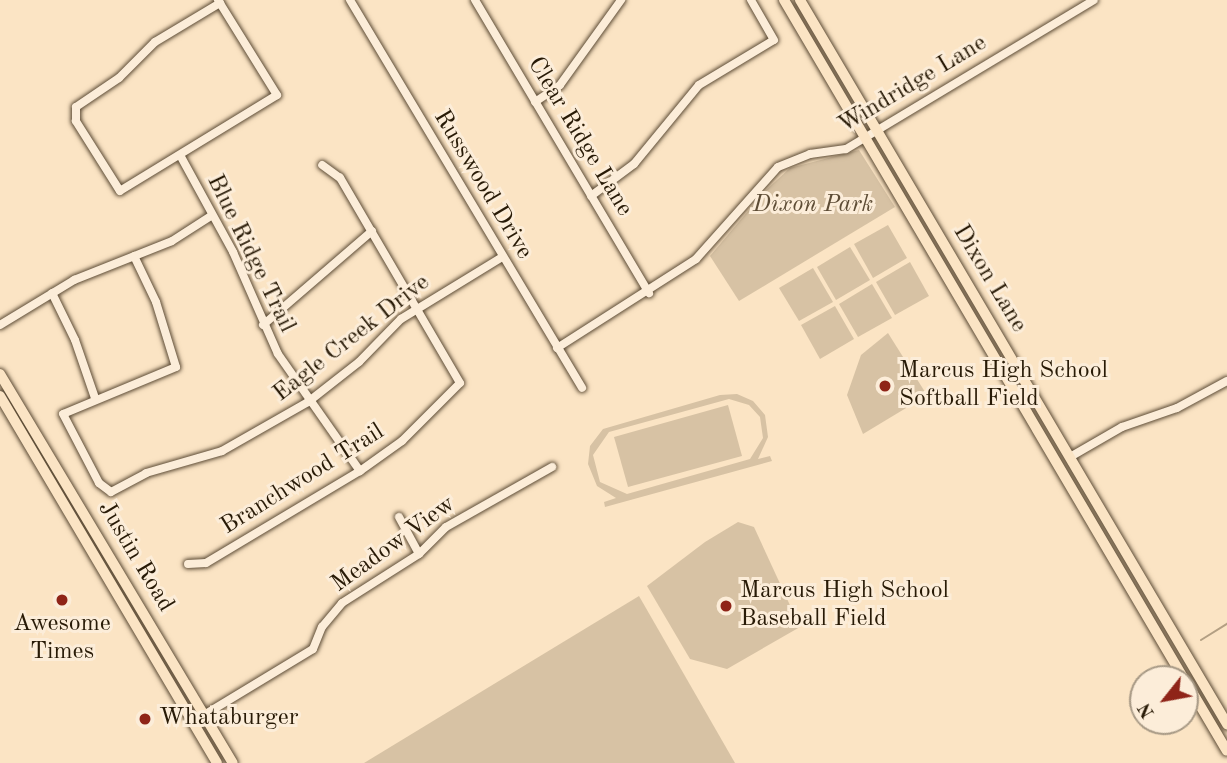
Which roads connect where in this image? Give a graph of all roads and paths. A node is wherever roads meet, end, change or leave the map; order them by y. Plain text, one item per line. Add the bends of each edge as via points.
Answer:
1 (351, 0) edge
2 (475, 0) edge
3 (621, 0) edge
4 (751, 0) edge
5 (784, 0) edge
6 (1094, 0) edge
7 (804, 1) edge
8 (219, 2) edge
9 (536, 102) junction
10 (875, 128) junction
11 (864, 138) junction
12 (180, 155) junction
13 (322, 165) dead end
14 (591, 196) junction
15 (211, 216) junction
16 (372, 231) junction
17 (134, 256) junction
18 (502, 257) junction
19 (52, 293) junction
20 (649, 293) junction
21 (417, 308) junction
22 (263, 325) junction
23 (0, 326) edge
24 (557, 348) junction
25 (0, 374) edge
26 (1227, 381) edge
27 (582, 388) dead end
28 (0, 396) edge
29 (94, 398) junction
30 (308, 402) junction
31 (1070, 457) junction
32 (552, 467) dead end
33 (360, 471) junction
34 (399, 517) dead end
35 (419, 554) junction
36 (188, 564) dead end
37 (1140, 576) junction
38 (1128, 582) junction
39 (1176, 665) edge
40 (1199, 704) edge
41 (204, 715) junction
42 (1227, 724) edge
43 (1227, 751) edge
44 (217, 763) edge
45 (233, 763) edge

1 - 18 street, Russwood Drive
2 - 9 street, Clear Ridge Lane
3 - 9 street via 560,85
4 - 14 street via 775,40 699,85 634,164
5 - 11 main road, Dixon Lane
6 - 10 street, Windridge Lane
7 - 10 main road, Dixon Lane
8 - 12 street via 277,95
8 - 12 street via 155,42 119,78 75,110 76,121 120,191
9 - 14 street, Clear Ridge Lane
10 - 11 street, Windridge Lane
10 - 31 main road, Dixon Lane
11 - 20 street, Windridge Lane via 834,153 810,154 778,167 716,241
11 - 38 main road, Dixon Lane
12 - 15 street, Blue Ridge Trail
13 - 16 street via 340,178
14 - 20 street, Clear Ridge Lane
15 - 17 street via 172,241
15 - 22 street, Blue Ridge Trail via 233,252
16 - 21 street
16 - 22 street
17 - 19 street
17 - 29 street via 156,302 176,367
18 - 21 street, Eagle Creek Drive
18 - 24 street, Russwood Drive
19 - 23 street
19 - 29 street via 75,340
20 - 24 street, Windridge Lane
21 - 30 street, Eagle Creek Drive
21 - 33 street, Branchwood Trail via 460,383 402,440
22 - 30 street, Blue Ridge Trail
24 - 27 street, Russwood Drive
25 - 41 main road, Justin Road
26 - 31 street
28 - 44 main road, Justin Road
29 - 30 street, Eagle Creek Drive via 65,410 64,418 107,491 146,473 222,451
30 - 33 street, Blue Ridge Trail
31 - 37 main road, Dixon Lane
32 - 35 street, Meadow View via 446,527
33 - 36 street, Branchwood Trail via 217,557
34 - 35 street
35 - 41 street, Meadow View via 342,603 322,627 313,649
37 - 38 main road
37 - 42 main road, Dixon Lane
38 - 39 main road, Dixon Lane
40 - 43 main road, Dixon Lane
41 - 45 main road, Justin Road

